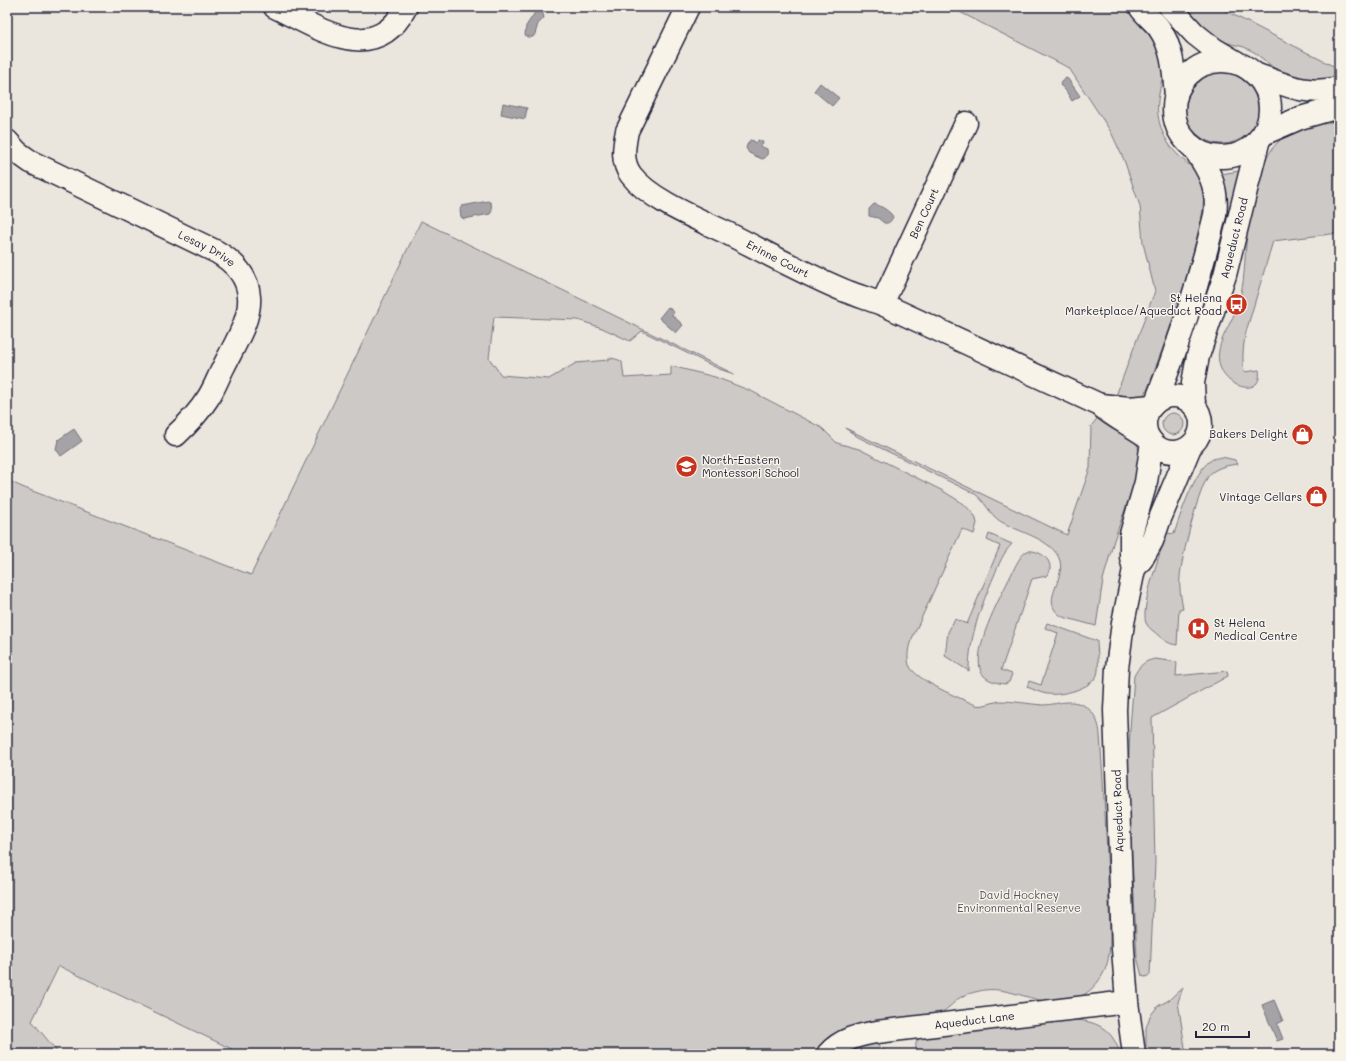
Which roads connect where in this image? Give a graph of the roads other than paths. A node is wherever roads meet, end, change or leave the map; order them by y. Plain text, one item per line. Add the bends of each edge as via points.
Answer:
1 (276, 7) edge
2 (406, 7) edge
3 (688, 7) edge
4 (1140, 7) edge
5 (1170, 7) edge
6 (1249, 70) junction
7 (1339, 88) edge
8 (1176, 96) junction
9 (1339, 107) edge
10 (966, 123) dead end
11 (1261, 136) junction
12 (7, 141) edge
13 (1193, 147) junction
14 (882, 304) junction
15 (1154, 404) junction
16 (1100, 405) junction
17 (1194, 406) junction
18 (176, 436) dead end
19 (1150, 440) junction
20 (1190, 446) junction
21 (1134, 569) junction
22 (1127, 1002) junction
23 (828, 1054) edge
24 (1134, 1054) edge

1 - 2 main road via 334,35 365,40 387,30
3 - 14 main road, Erinne Court via 627,131 624,143 625,165 642,186 663,201 848,292
4 - 8 main road via 1157,25 1168,45 1174,69
5 - 6 main road via 1191,31 1207,44
6 - 7 main road via 1289,86 1310,91
6 - 8 main road via 1226,61 1212,62 1191,72 1179,87
6 - 11 main road via 1264,85 1269,99 1269,118
8 - 13 main road via 1175,120 1182,135
9 - 11 main road via 1300,118
10 - 14 main road, Ben Court
11 - 13 main road via 1245,151 1224,157 1213,156
11 - 17 main road, Aqueduct Road via 1226,275 1198,356 1193,383
12 - 18 main road, Lesay Drive via 31,162 217,252 235,264 242,274 249,296 244,324 209,398
13 - 15 main road via 1213,183 1215,215 1190,307
14 - 16 main road, Erinne Court
15 - 16 main road, Erinne Court via 1129,408
15 - 17 main road via 1171,396 1187,400
15 - 19 main road via 1147,413 1145,422
16 - 19 main road, Erinne Court
17 - 20 main road via 1201,423 1197,439
19 - 20 main road via 1157,447 1171,452 1178,452
19 - 21 main road, Aqueduct Road via 1146,482 1131,534
20 - 21 main road, Aqueduct Road via 1150,546
21 - 22 main road, Aqueduct Road via 1120,639 1115,710
22 - 23 main road, Aqueduct Lane via 877,1032 849,1039
22 - 24 main road, Aqueduct Road

